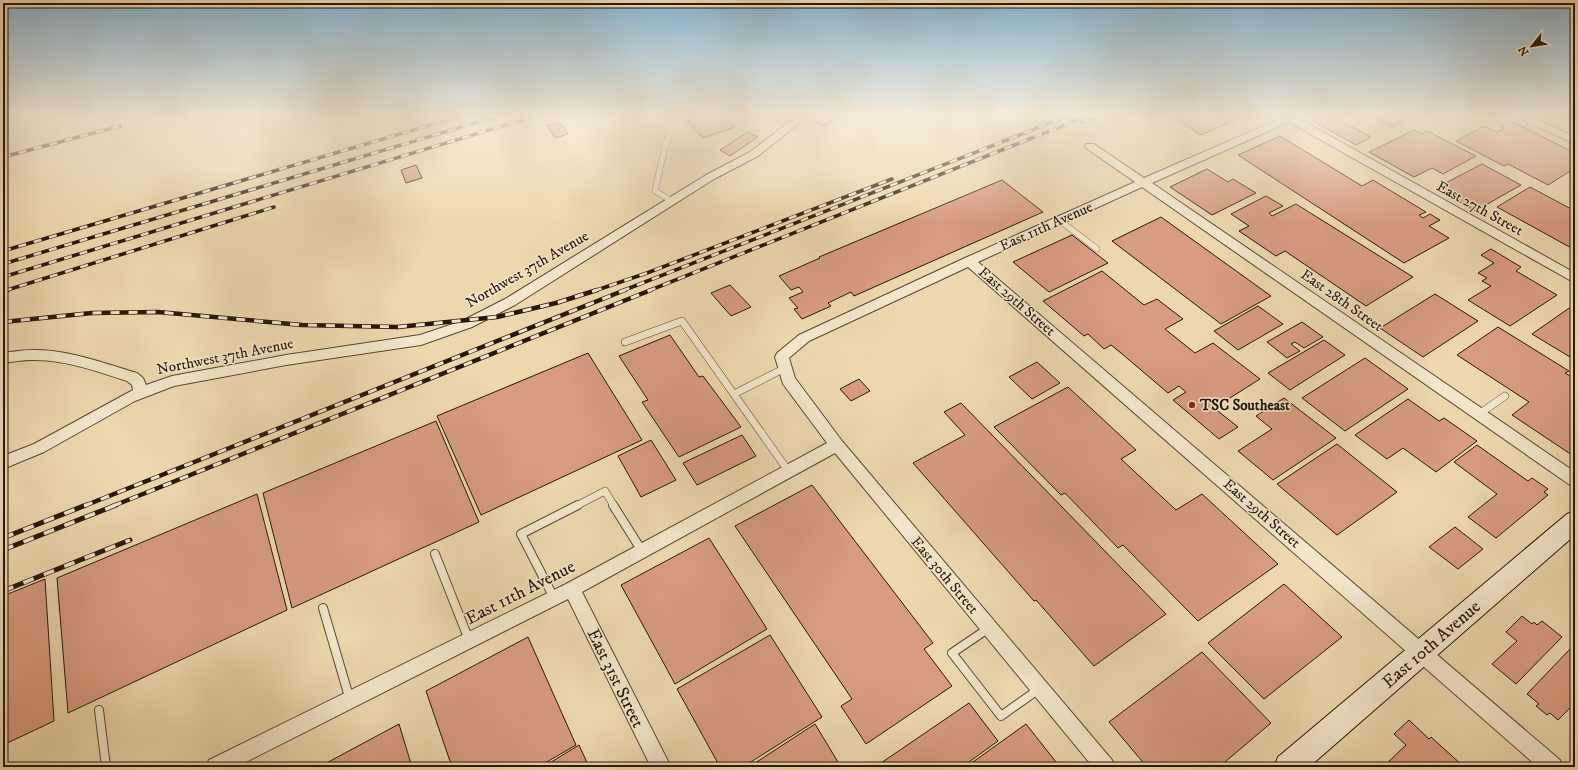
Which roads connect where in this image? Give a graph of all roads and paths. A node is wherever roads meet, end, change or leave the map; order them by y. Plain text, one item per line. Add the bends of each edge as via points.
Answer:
1 (664, 152) edge
2 (757, 152) edge
3 (1099, 152) edge
4 (1210, 152) edge
5 (1353, 152) edge
6 (1143, 182) junction
7 (672, 201) junction
8 (1059, 220) junction
9 (1097, 249) dead end
10 (969, 261) junction
11 (1575, 278) edge
12 (625, 342) dead end
13 (3, 358) edge
14 (786, 374) junction
15 (141, 392) junction
16 (734, 394) junction
17 (1505, 396) dead end
18 (1479, 414) junction
19 (837, 446) junction
20 (3, 463) edge
21 (789, 472) junction
22 (1575, 480) edge
23 (1575, 521) edge
24 (642, 551) junction
25 (435, 554) dead end
26 (572, 589) junction
27 (554, 598) junction
28 (324, 608) dead end
29 (989, 628) junction
30 (469, 640) junction
31 (1421, 651) junction
32 (1040, 688) junction
33 (350, 700) junction
34 (99, 710) dead end
35 (106, 767) edge
36 (216, 767) edge
37 (660, 767) edge
38 (1105, 767) edge
39 (1288, 767) edge
40 (1553, 767) edge

1 - 7 lane via 655,191
2 - 7 street, Northwest 37th Avenue
3 - 6 street, East 28th Street
4 - 6 street, East 11th Avenue
5 - 11 street, East 27th Street
6 - 8 street, East 11th Avenue
6 - 18 street, East 28th Street
7 - 15 street, Northwest 37th Avenue via 505,306 436,336 183,378
8 - 9 lane
8 - 10 street, East 11th Avenue
10 - 14 street, East 11th Avenue via 804,338 782,357
10 - 31 street, East 29th Street
12 - 16 lane via 682,321
13 - 15 street, Northwest 37th Avenue via 52,356 82,362 132,377 138,382
14 - 16 lane
14 - 19 street, East 30th Street
15 - 20 street, Northwest 37th Avenue via 39,448
16 - 21 lane
17 - 18 lane
18 - 22 street, East 28th Street
19 - 21 street, East 11th Avenue
19 - 29 street, East 30th Street
21 - 24 street, East 11th Avenue
23 - 31 street, East 10th Avenue
24 - 26 street, East 11th Avenue
24 - 27 lane via 605,491 521,534
25 - 30 lane
26 - 27 street, East 11th Avenue
26 - 37 street, East 31st Street
27 - 30 street, East 11th Avenue
28 - 33 lane
29 - 32 street, East 30th Street
29 - 32 lane via 952,653 1001,716
30 - 33 street, East 11th Avenue
31 - 39 street, East 10th Avenue
31 - 40 street, East 29th Street
32 - 38 street, East 30th Street
33 - 36 street, East 11th Avenue
34 - 35 lane

